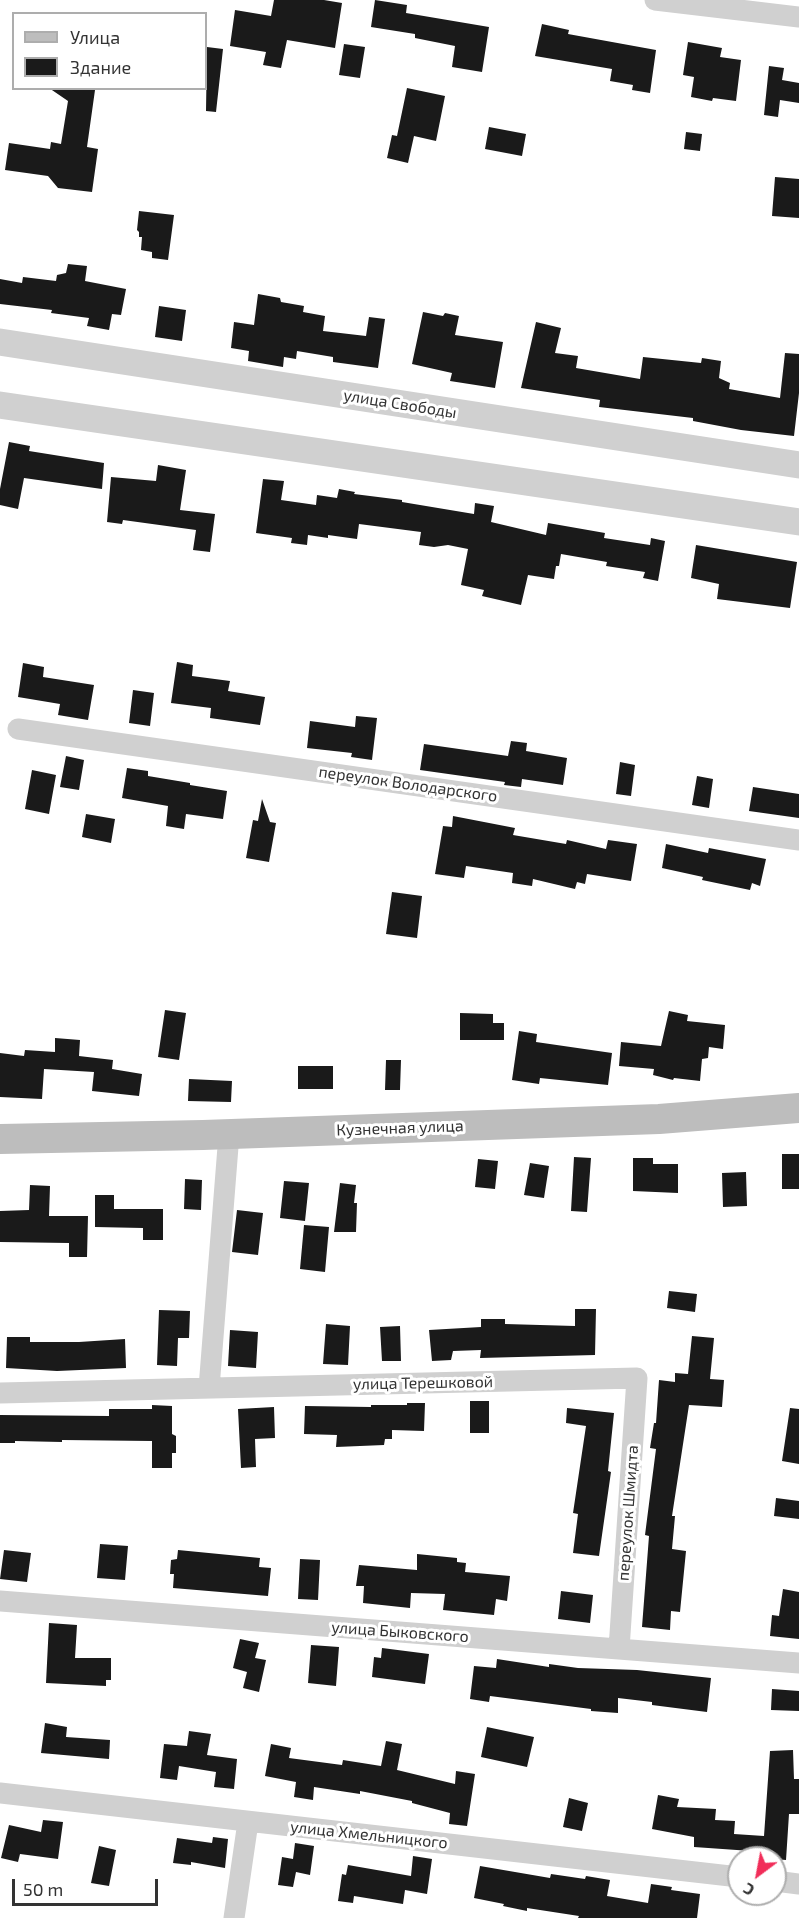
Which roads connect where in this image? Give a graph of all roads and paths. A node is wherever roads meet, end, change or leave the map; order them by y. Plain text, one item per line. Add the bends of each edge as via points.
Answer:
1 (655, 0) edge
2 (799, 17) edge
3 (0, 342) edge
4 (0, 405) edge
5 (799, 465) edge
6 (799, 522) edge
7 (18, 729) dead end
8 (799, 840) edge
9 (799, 1108) edge
10 (229, 1134) junction
11 (0, 1139) edge
12 (637, 1378) joint
13 (209, 1388) junction
14 (0, 1393) edge
15 (0, 1601) edge
16 (619, 1648) junction
17 (799, 1662) edge
18 (0, 1793) edge
19 (248, 1822) junction
20 (727, 1876) edge
21 (234, 1918) edge

1 - 2 street
3 - 5 street, улица Свободы
4 - 6 street
7 - 8 street, переулок Володарского
9 - 10 main road, Кузнечная улица via 658,1119
10 - 11 main road, Кузнечная улица
10 - 13 street
12 - 13 street, улица Терешковой
12 - 16 street, переулок Шмидта
13 - 14 street, улица Терешковой
15 - 16 street, улица Быковского
16 - 17 street, улица Быковского
18 - 19 street, улица Хмельницкого
19 - 20 street, улица Хмельницкого
19 - 21 street

